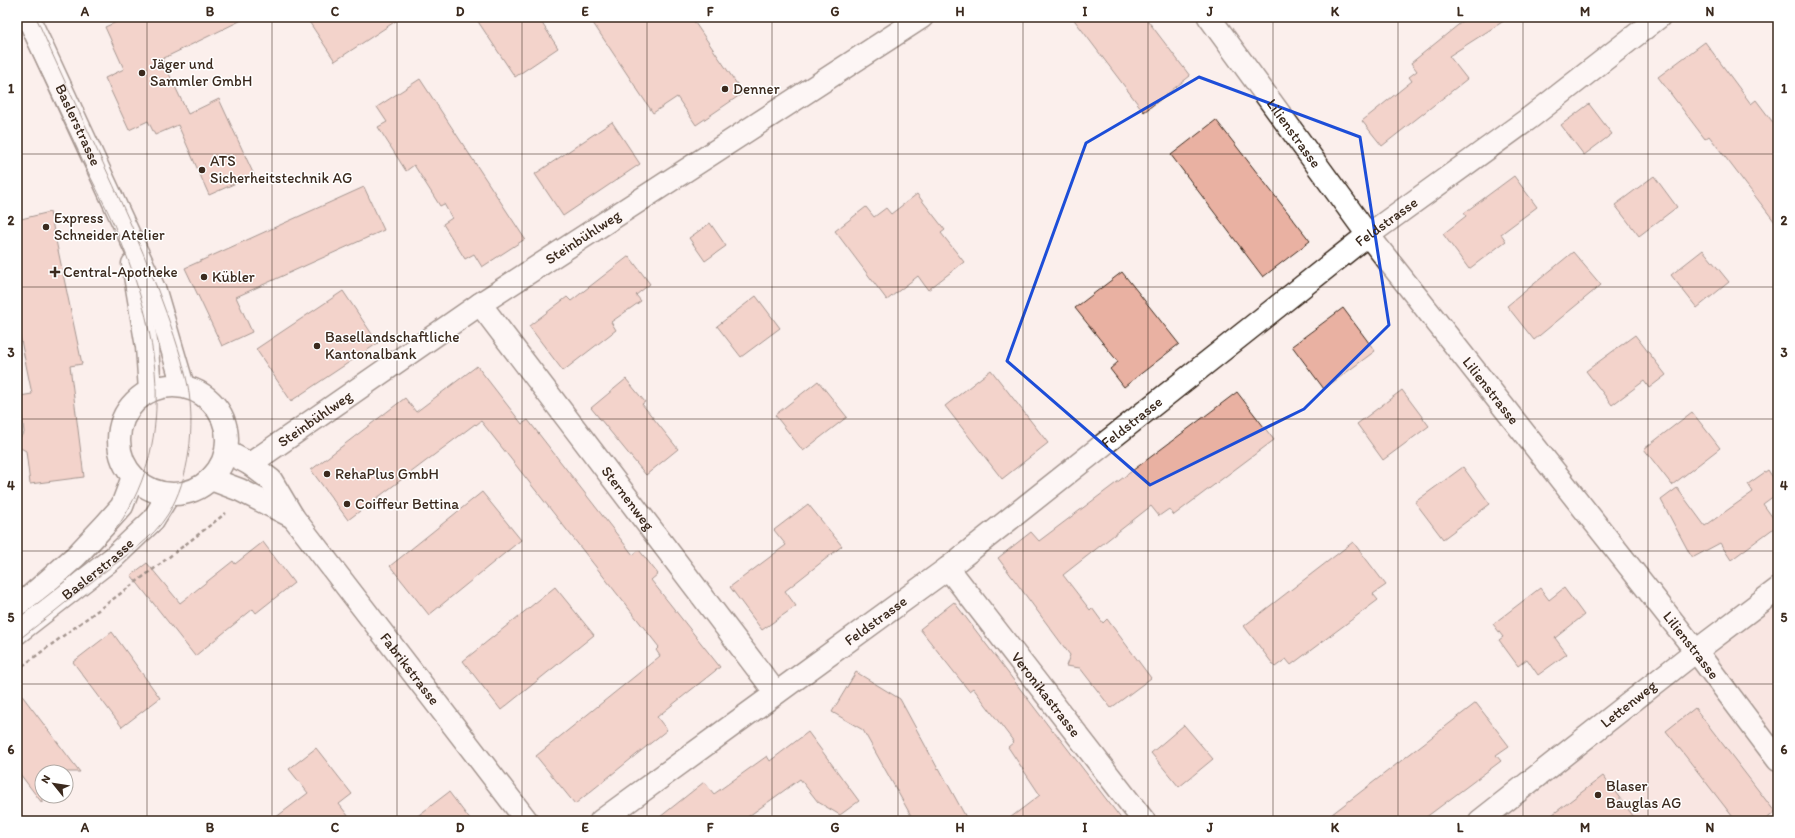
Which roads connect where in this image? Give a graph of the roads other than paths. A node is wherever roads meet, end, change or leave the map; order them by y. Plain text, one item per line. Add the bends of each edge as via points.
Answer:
1 (28, 17) edge
2 (922, 17) edge
3 (1209, 17) edge
4 (1659, 17) edge
5 (127, 233) junction
6 (1368, 235) junction
7 (480, 304) junction
8 (183, 386) junction
9 (150, 391) junction
10 (227, 452) junction
11 (250, 464) junction
12 (133, 477) junction
13 (211, 479) junction
14 (169, 494) junction
15 (293, 517) junction
16 (948, 568) junction
17 (1778, 589) edge
18 (17, 608) edge
19 (17, 633) edge
20 (1696, 651) junction
21 (776, 693) junction
22 (1778, 760) edge
23 (527, 821) edge
24 (600, 821) edge
25 (1144, 821) edge
26 (1480, 821) edge

1 - 5 street, Baslerstrasse
2 - 7 street, Steinbühlweg
3 - 6 street, Lilienstrasse
4 - 6 street, Feldstrasse via 1531,117
5 - 8 street, Baslerstrasse via 155,291
5 - 9 street, Baslerstrasse via 144,325
6 - 16 street, Feldstrasse
6 - 20 street, Lilienstrasse
7 - 11 street, Steinbühlweg
7 - 21 street, Sternenweg
8 - 9 street via 170,385
8 - 10 street via 196,390 211,400 222,415 228,433
9 - 12 street via 137,399 128,410 119,437 120,451
10 - 11 street, Fabrikstrasse
10 - 13 street via 220,468
11 - 15 street, Fabrikstrasse via 271,480
12 - 14 street via 154,491
12 - 18 street, Baslerstrasse via 122,506 76,556
13 - 14 street via 188,492
13 - 15 street, Fabrikstrasse via 240,490
14 - 19 street, Baslerstrasse via 152,520 113,558
15 - 23 street, Fabrikstrasse
16 - 21 street, Feldstrasse
16 - 25 street, Veronikastrasse
17 - 20 street, Lettenweg
20 - 22 street, Lilienstrasse
20 - 26 street, Lettenweg
21 - 24 street, Feldstrasse

